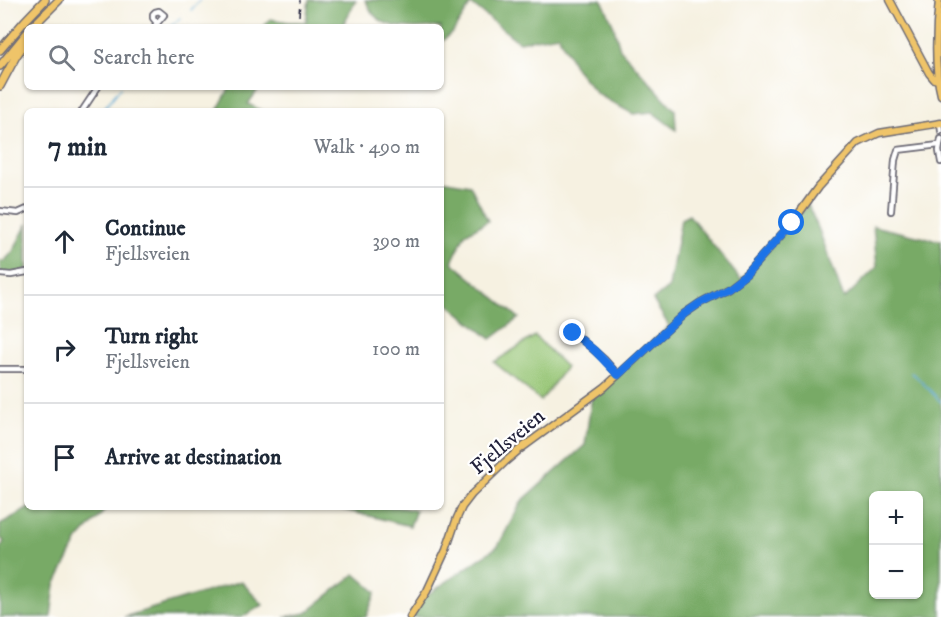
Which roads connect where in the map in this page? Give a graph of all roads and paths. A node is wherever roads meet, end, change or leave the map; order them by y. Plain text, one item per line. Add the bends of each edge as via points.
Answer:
1 (45, 0) edge
2 (61, 0) edge
3 (890, 0) edge
4 (939, 0) edge
5 (24, 22) junction
6 (35, 24) edge
7 (40, 24) edge
8 (24, 37) edge
9 (24, 44) edge
10 (0, 45) edge
11 (0, 50) edge
12 (0, 66) edge
13 (938, 80) junction
14 (0, 86) edge
15 (96, 90) edge
16 (941, 94) edge
17 (84, 108) edge
18 (940, 123) edge
19 (941, 131) edge
20 (941, 139) edge
21 (939, 145) junction
22 (941, 162) edge
23 (24, 210) edge
24 (0, 211) edge
25 (891, 211) dead end
26 (24, 273) edge
27 (0, 274) edge
28 (567, 327) dead end
29 (0, 369) edge
30 (24, 369) edge
31 (618, 375) junction
32 (410, 617) edge

1 - 5 highway
2 - 6 highway
2 - 7 highway
3 - 13 main road via 929,73
4 - 13 main road
5 - 10 highway
5 - 11 highway
8 - 12 highway
9 - 14 highway
13 - 16 main road
15 - 17 street
18 - 19 street
18 - 31 main road, Fjellsveien via 879,133 858,143 746,274 684,314
20 - 21 street
21 - 22 street
21 - 25 street via 898,150
23 - 24 street
26 - 27 street
28 - 31 street
29 - 30 street
31 - 32 main road, Fjellsveien via 519,450 468,498 427,591

